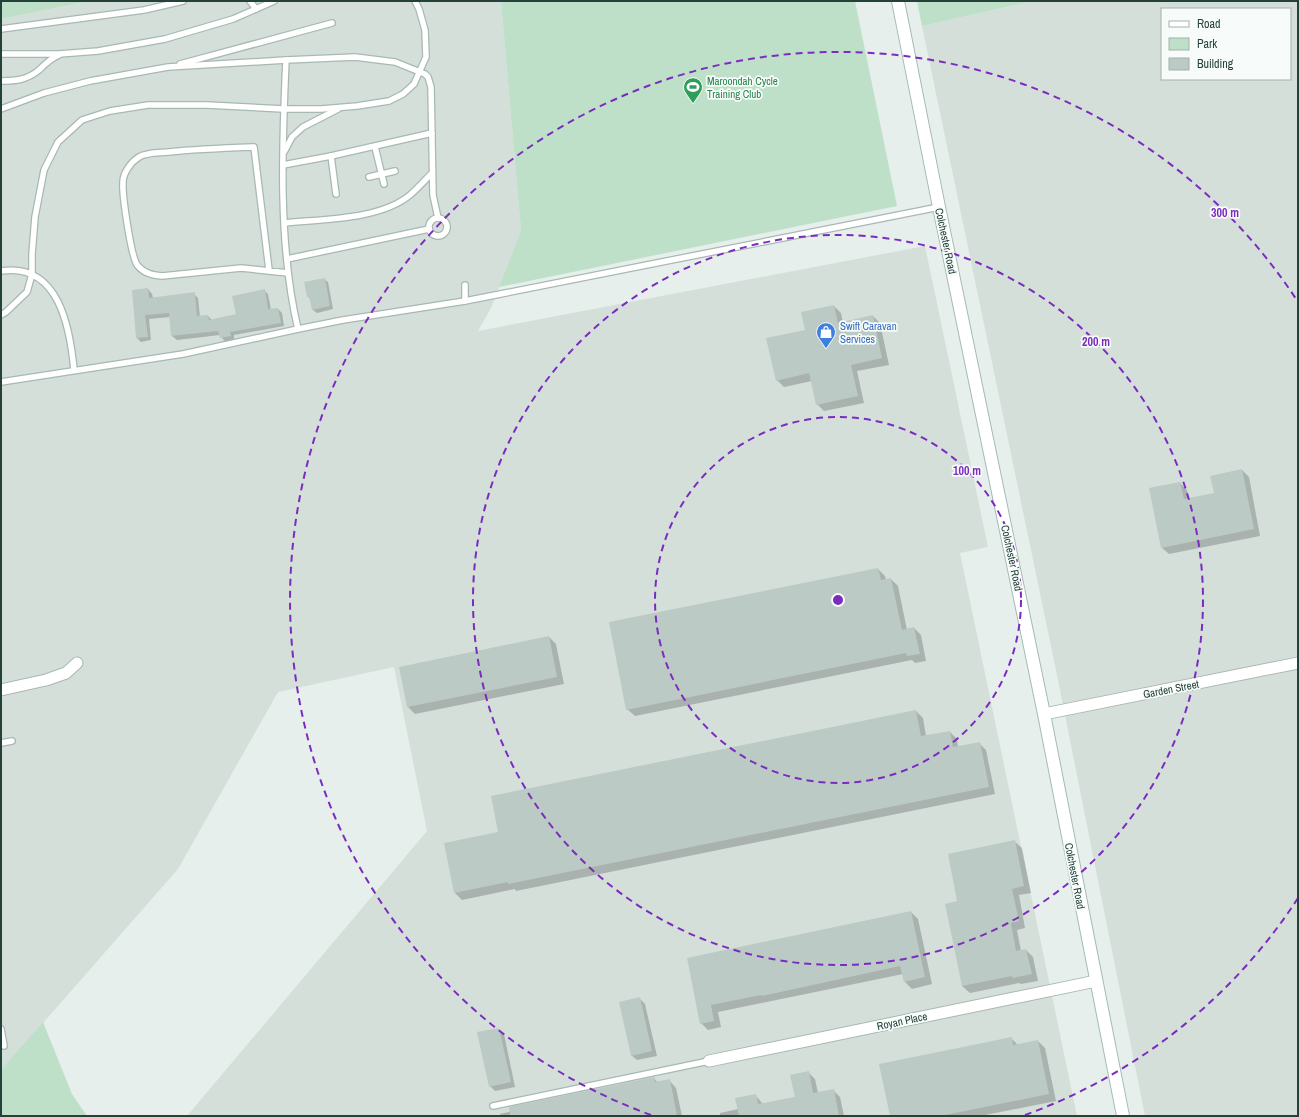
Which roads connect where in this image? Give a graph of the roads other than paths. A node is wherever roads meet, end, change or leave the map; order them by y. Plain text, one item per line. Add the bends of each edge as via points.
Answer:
1 (183, 1) edge
2 (250, 1) edge
3 (274, 1) edge
4 (415, 1) edge
5 (898, 1) edge
6 (256, 9) junction
7 (332, 23) dead end
8 (1, 29) edge
9 (1, 54) edge
10 (59, 54) junction
11 (286, 60) junction
12 (168, 67) junction
13 (420, 71) junction
14 (1, 81) edge
15 (340, 108) junction
16 (1, 109) edge
17 (284, 109) junction
18 (432, 133) junction
19 (375, 146) junction
20 (283, 154) junction
21 (331, 156) junction
22 (283, 165) junction
23 (396, 172) dead end
24 (432, 172) junction
25 (382, 174) junction
26 (369, 177) dead end
27 (384, 184) dead end
28 (336, 194) dead end
29 (939, 207) junction
30 (438, 218) junction
31 (285, 223) junction
32 (429, 230) junction
33 (287, 259) junction
34 (269, 270) junction
35 (1, 271) edge
36 (288, 273) junction
37 (32, 274) junction
38 (465, 285) dead end
39 (465, 301) junction
40 (1, 315) edge
41 (298, 329) junction
42 (74, 370) junction
43 (1, 382) edge
44 (77, 663) dead end
45 (1298, 663) edge
46 (1, 690) edge
47 (1044, 714) junction
48 (12, 741) dead end
49 (1, 743) edge
50 (1096, 981) junction
51 (1, 1029) edge
52 (4, 1046) dead end
53 (709, 1062) joint
54 (493, 1106) dead end
55 (1123, 1116) edge

1 - 8 lane via 144,10
2 - 6 lane
3 - 6 lane
4 - 13 lane via 423,20 426,40 426,57
5 - 29 main road, Colchester Road
6 - 10 lane via 233,19 165,39 98,51
7 - 12 lane
9 - 10 lane
10 - 14 lane via 30,77
11 - 12 lane
11 - 13 lane via 355,57 395,62
11 - 17 lane
12 - 16 lane via 90,81 44,93
13 - 15 lane via 414,84 403,94 389,101
13 - 18 lane via 428,77 431,87
15 - 17 lane
15 - 20 lane via 303,127 292,137
17 - 20 lane
17 - 37 lane via 148,105 110,111 82,120 58,142 44,170 35,217
18 - 19 lane
18 - 24 lane
19 - 21 lane
19 - 25 lane
20 - 22 lane
21 - 22 lane
21 - 28 lane
22 - 31 lane
23 - 25 lane
24 - 30 lane
24 - 31 lane via 410,195 374,213
25 - 26 lane
25 - 27 lane
29 - 39 lane
29 - 47 main road, Colchester Road
30 - 32 lane via 431,222
30 - 32 lane via 447,225 445,233 438,236
31 - 33 lane
32 - 33 lane
33 - 36 lane
34 - 34 lane via 254,147 149,154 139,157 132,163 123,181 124,192 131,250 136,265 143,271 150,275 162,276 241,268
34 - 36 lane
35 - 37 lane
36 - 41 lane
37 - 40 lane via 27,292
37 - 42 lane via 46,284 57,299 66,320
38 - 39 lane
39 - 41 lane
41 - 42 lane via 183,354
42 - 43 lane
44 - 46 street via 66,673
45 - 47 street, Garden Street
47 - 50 main road, Colchester Road
48 - 49 lane
50 - 53 street, Royan Place
50 - 55 main road, Colchester Road
51 - 52 lane
53 - 54 lane

